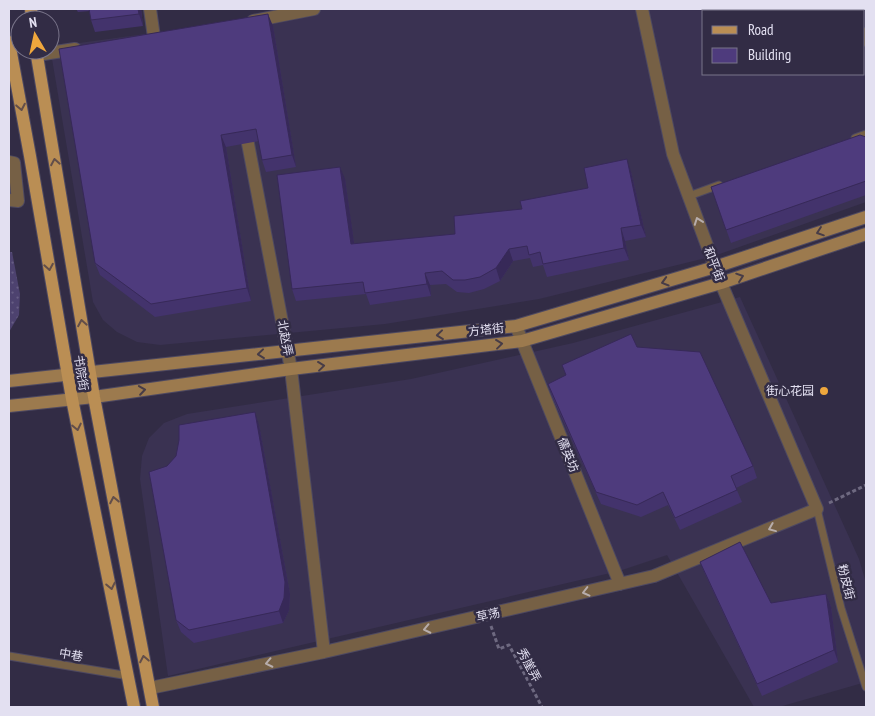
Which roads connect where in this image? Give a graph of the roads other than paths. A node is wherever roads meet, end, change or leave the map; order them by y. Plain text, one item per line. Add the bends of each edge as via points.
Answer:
1 (150, 9) edge
2 (314, 9) edge
3 (642, 9) edge
4 (243, 24) edge
5 (153, 37) edge
6 (9, 42) edge
7 (86, 48) edge
8 (60, 50) edge
9 (37, 60) edge
10 (242, 116) edge
11 (866, 134) edge
12 (848, 141) edge
13 (9, 162) edge
14 (726, 183) edge
15 (689, 196) junction
16 (9, 200) edge
17 (866, 217) edge
18 (866, 234) edge
19 (715, 267) junction
20 (721, 283) junction
21 (516, 326) junction
22 (522, 341) junction
23 (288, 351) junction
24 (291, 369) junction
25 (90, 372) junction
26 (68, 376) junction
27 (9, 381) edge
28 (94, 397) junction
29 (72, 399) junction
30 (9, 406) edge
31 (817, 509) junction
32 (620, 584) junction
33 (324, 652) junction
34 (9, 656) edge
35 (129, 676) junction
36 (866, 687) edge
37 (150, 688) junction
38 (134, 707) edge
39 (153, 707) edge

1 - 5 street
2 - 4 street
3 - 15 street, 和平街 via 672,154
6 -> 26 main road, 书院街
7 - 8 street
25 -> 9 main road, 书院街
10 - 23 street, 北赵弄
11 - 12 lane
13 - 16 street via 14,164 18,201
14 - 15 lane
19 -> 15 street, 和平街
17 -> 19 street, 方塔街
20 -> 18 street, 方塔街
19 - 20 street, 和平街
19 -> 21 street, 方塔街
20 - 22 street, 方塔街
20 - 31 street, 和平街
21 - 22 street, 儒英坊
21 -> 23 street, 方塔街
24 -> 22 street, 方塔街
22 - 32 street, 儒英坊
23 - 24 street, 北赵弄
23 -> 25 street, 方塔街
28 -> 24 street, 方塔街
24 - 33 street, 北赵弄
25 - 26 street, 方塔街
25 - 28 main road, 书院街
26 - 27 street, 方塔街
26 - 29 main road, 书院街
28 - 29 street, 方塔街
37 -> 28 main road, 书院街
29 - 30 street, 方塔街
29 -> 35 main road, 书院街
31 -> 32 street, 草荡 via 654,576
31 - 36 lane, 粉皮街 via 841,608
32 -> 33 street, 草荡
33 -> 37 street, 草荡
34 - 35 lane, 中巷
35 - 38 main road, 书院街
37 - 39 main road, 书院街

